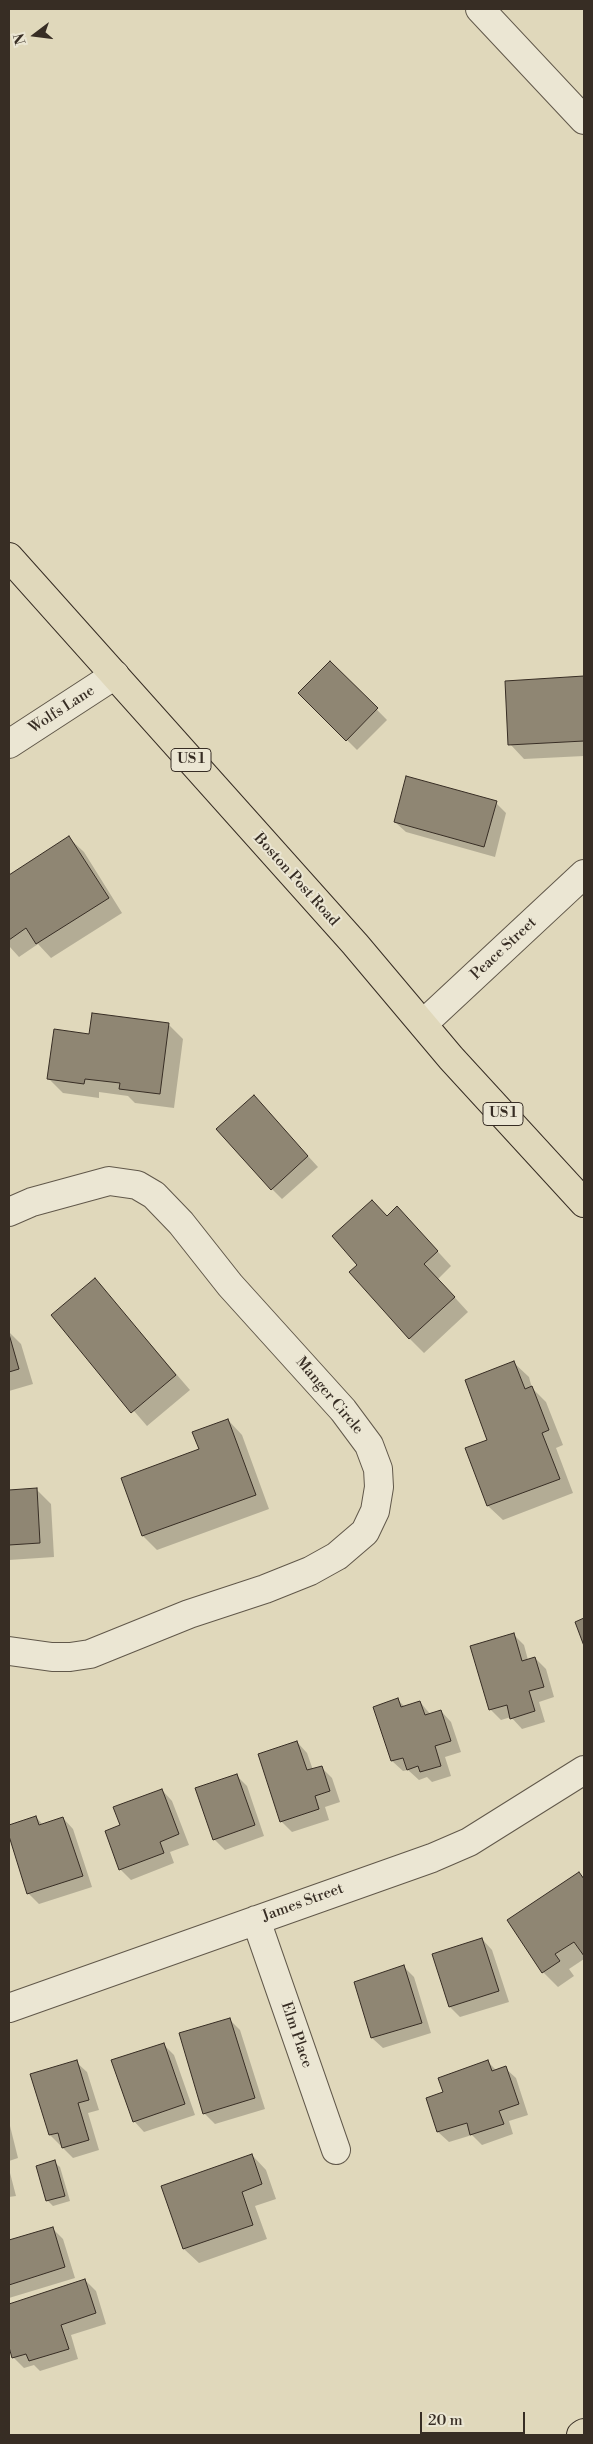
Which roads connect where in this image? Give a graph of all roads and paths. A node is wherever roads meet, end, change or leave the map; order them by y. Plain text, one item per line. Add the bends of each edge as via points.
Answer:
1 (480, 9) edge
2 (584, 120) edge
3 (9, 557) edge
4 (115, 675) junction
5 (9, 744) edge
6 (584, 874) edge
7 (424, 1024) junction
8 (584, 1203) edge
9 (9, 1212) edge
10 (9, 1651) edge
11 (584, 1770) edge
12 (256, 1920) junction
13 (9, 2008) edge
14 (336, 2150) dead end

1 - 2 street
3 - 4 main road, Boston Post Road / US 1
4 - 5 street, Wolfs Lane
4 - 7 main road, Boston Post Road / US 1
6 - 7 street, Peace Street
7 - 8 main road, Boston Post Road / US 1 via 451,1058
9 - 10 street, Manger Circle via 32,1202 109,1181 137,1185 154,1196 181,1222 230,1286 343,1410 369,1445 378,1469 379,1487 375,1511 365,1532 337,1556 310,1570 90,1654 52,1657
11 - 12 street, James Street via 469,1842
12 - 13 street, James Street
12 - 14 street, Elm Place

